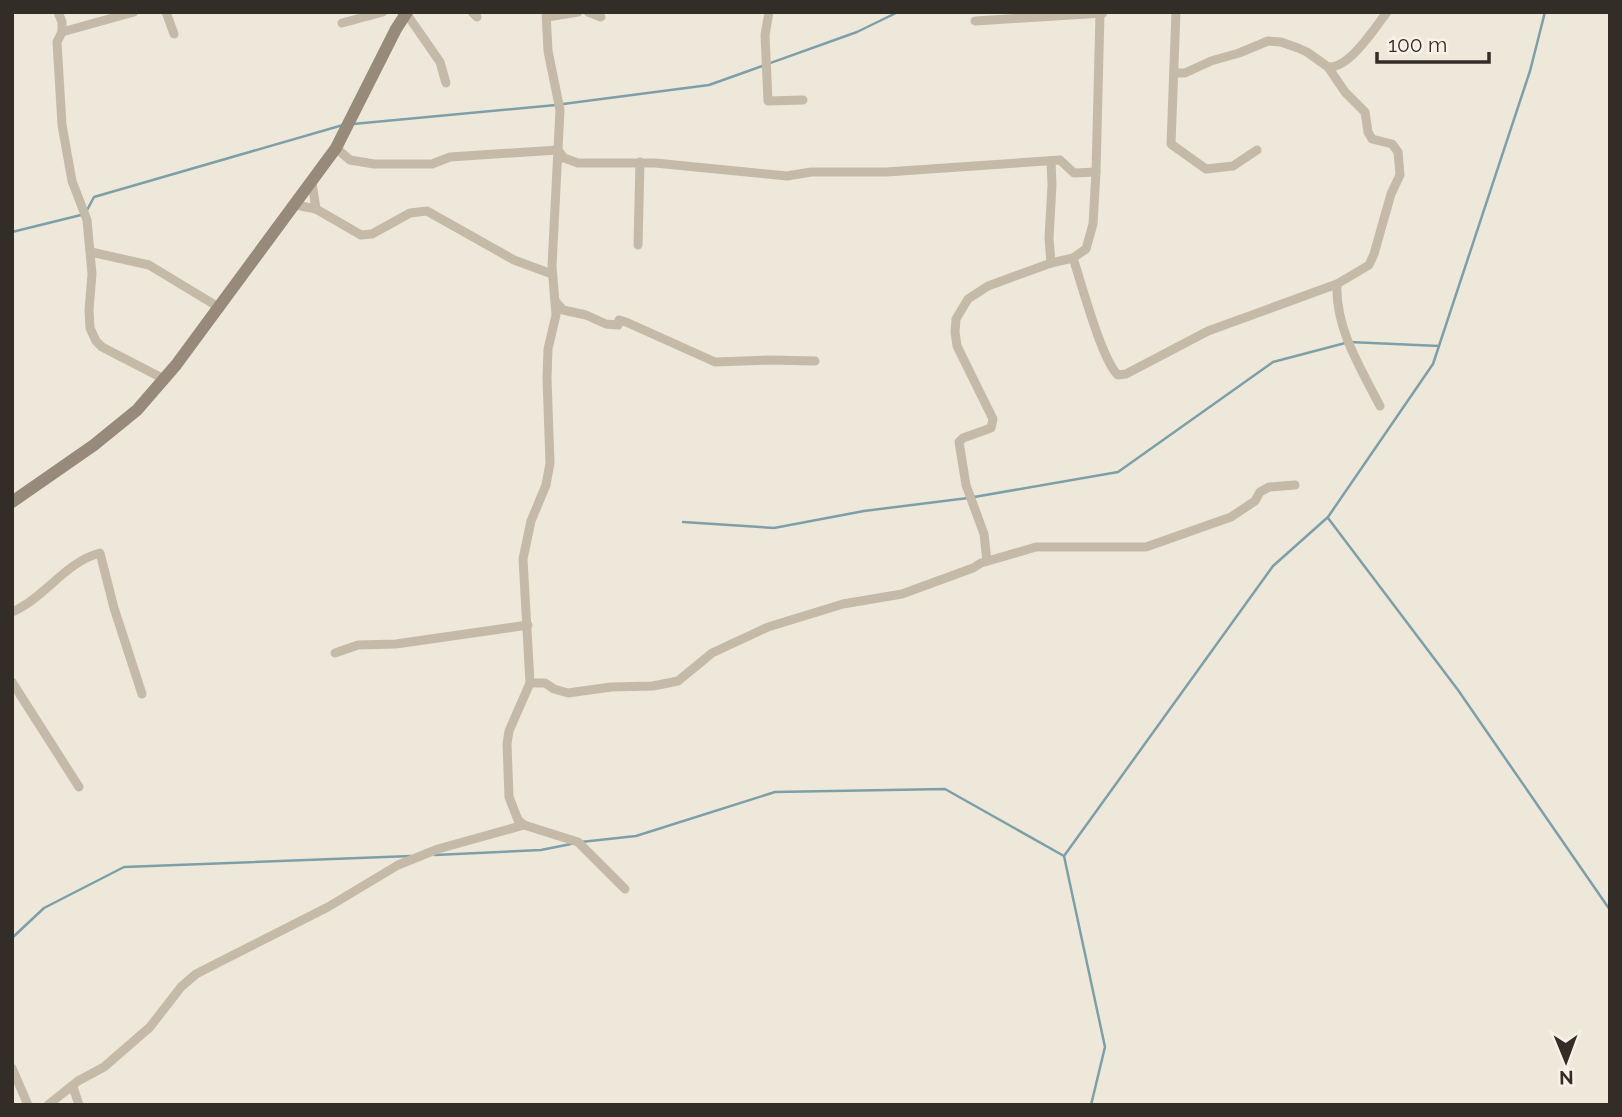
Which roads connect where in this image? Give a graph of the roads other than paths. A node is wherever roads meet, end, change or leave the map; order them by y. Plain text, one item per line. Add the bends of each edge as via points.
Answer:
1 (58, 12) edge
2 (166, 12) edge
3 (383, 12) edge
4 (400, 12) edge
5 (578, 12) edge
6 (588, 12) edge
7 (768, 12) edge
8 (1176, 12) edge
9 (1387, 12) edge
10 (130, 13) edge
11 (407, 13) edge
12 (1102, 13) edge
13 (547, 15) edge
14 (601, 17) dead end
15 (975, 21) dead end
16 (342, 23) dead end
17 (62, 32) junction
18 (174, 34) dead end
19 (1328, 67) junction
20 (1175, 73) junction
21 (446, 83) dead end
22 (803, 100) dead end
23 (336, 148) junction
24 (558, 150) junction
25 (1257, 150) dead end
26 (1051, 161) junction
27 (640, 162) junction
28 (1097, 172) junction
29 (312, 183) junction
30 (296, 205) junction
31 (316, 209) junction
32 (638, 245) dead end
33 (91, 252) junction
34 (1073, 258) junction
35 (1051, 263) junction
36 (552, 274) junction
37 (1337, 285) junction
38 (556, 301) junction
39 (220, 308) junction
40 (815, 361) dead end
41 (164, 379) junction
42 (1380, 406) dead end
43 (1295, 485) dead end
44 (12, 502) edge
45 (987, 561) junction
46 (12, 612) edge
47 (528, 625) junction
48 (335, 653) dead end
49 (12, 682) edge
50 (530, 683) junction
51 (142, 694) dead end
52 (79, 786) dead end
53 (524, 825) junction
54 (625, 889) dead end
55 (12, 1068) edge
56 (73, 1087) junction
57 (28, 1105) edge
58 (48, 1105) edge
59 (79, 1105) edge

1 - 17 street
2 - 18 street
3 - 16 street
4 - 11 street
5 - 13 street
6 - 14 street
7 - 22 street via 768,101
8 - 20 street
9 - 19 street via 1348,60
10 - 17 street
11 - 21 street via 440,62
11 - 23 main road
12 - 15 street
12 - 28 street
13 - 24 street via 548,51 560,110
17 - 33 street via 57,42 62,125
19 - 20 street via 1307,51 1268,41
19 - 37 street via 1365,112 1373,139 1392,144 1401,162 1374,254 1368,265
20 - 25 street via 1174,148 1206,169 1233,166
23 - 24 street via 350,160 374,164 432,164 450,157
23 - 29 main road
24 - 27 street via 578,163
24 - 36 street
26 - 27 street via 787,176
26 - 28 street via 1063,161 1074,173
26 - 35 street
27 - 32 street
28 - 34 street via 1090,237 1086,249
29 - 30 main road
29 - 31 street
30 - 31 street
30 - 39 main road
31 - 36 street via 361,235 372,234 410,213 427,211 513,260
33 - 39 street via 149,265
33 - 41 street via 89,317 93,336 102,347
34 - 35 street
34 - 37 street via 1118,375 1208,331
35 - 45 street via 977,292 956,319 957,346 993,419 990,428 959,442
36 - 38 street
37 - 42 street via 1349,342
38 - 40 street via 563,310 610,325 626,322 715,362
38 - 47 street via 547,370 550,463 523,559
39 - 41 main road
41 - 44 main road via 105,437
43 - 45 street via 1269,486 1231,517 1146,547 1036,547
45 - 50 street via 902,594 843,604 768,627 712,653 678,681 568,693 545,683
46 - 51 street via 80,562 100,553
47 - 48 street via 358,645
47 - 50 street
49 - 52 street
50 - 53 street via 507,744 509,797
53 - 54 street via 578,842
53 - 56 street via 398,865 195,974 150,1027
55 - 57 street
56 - 58 street
56 - 59 street

